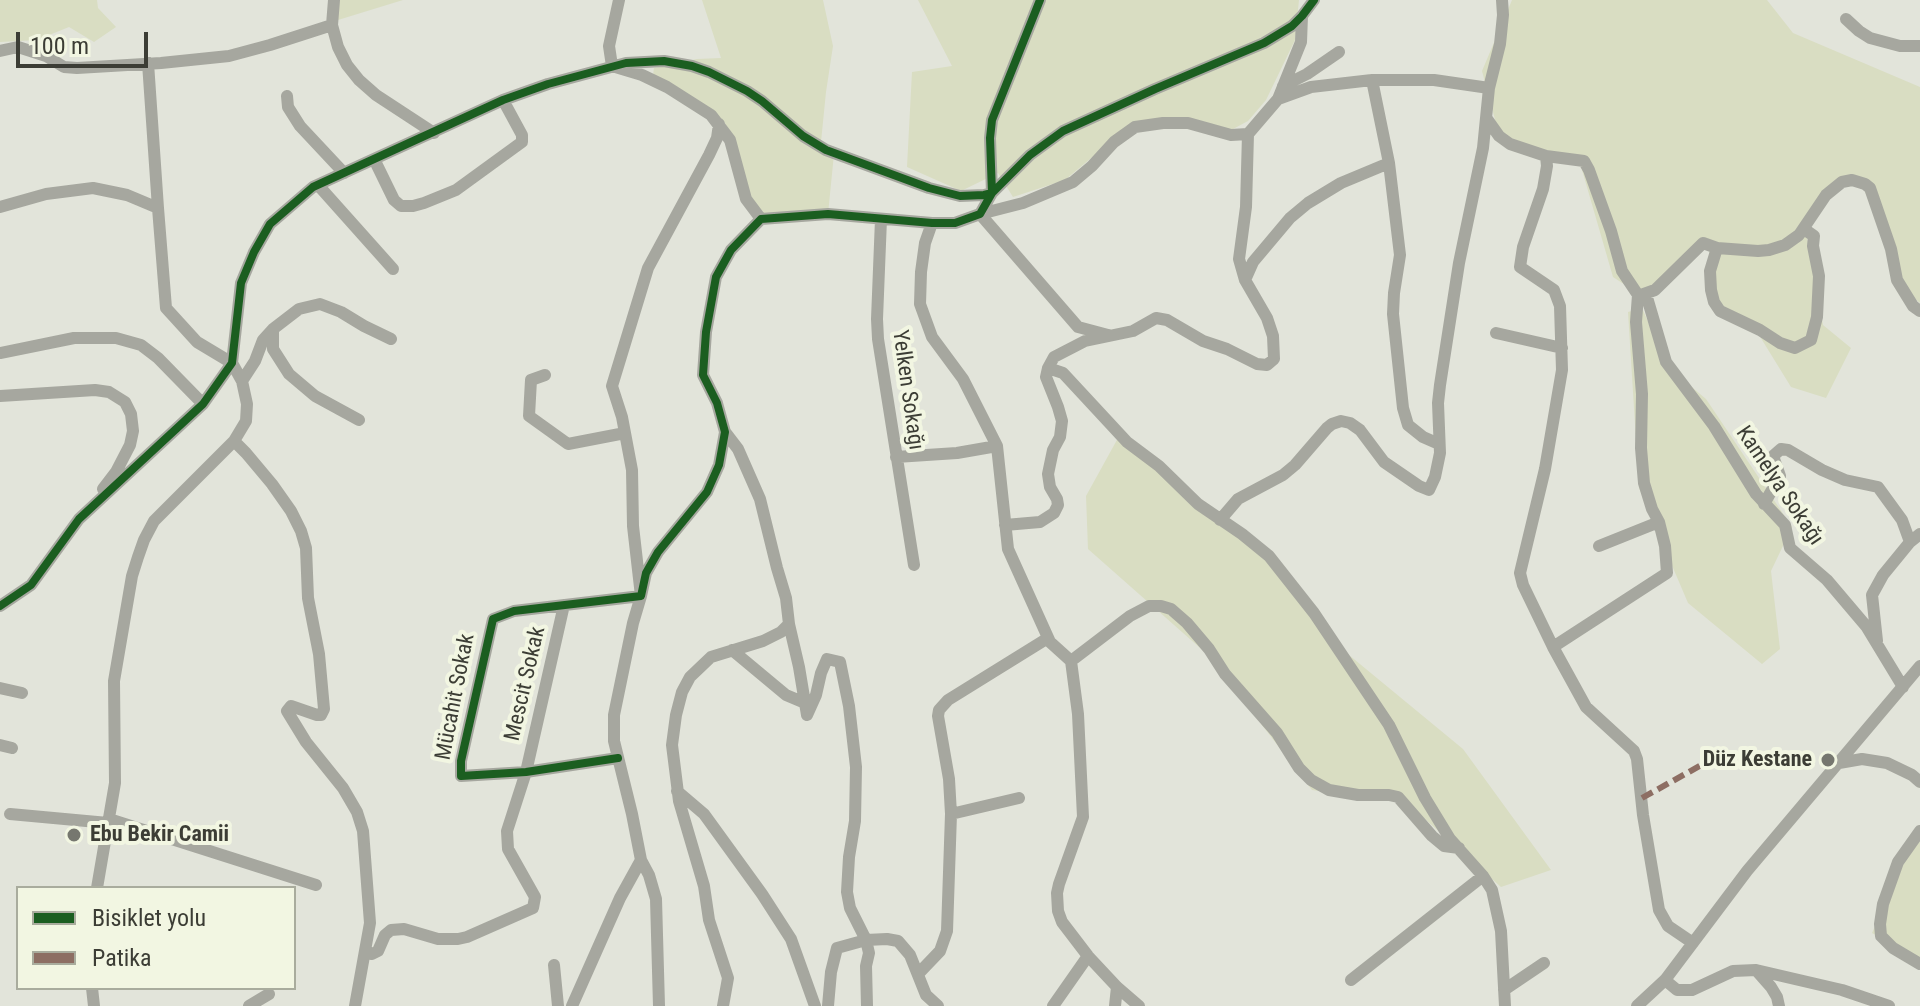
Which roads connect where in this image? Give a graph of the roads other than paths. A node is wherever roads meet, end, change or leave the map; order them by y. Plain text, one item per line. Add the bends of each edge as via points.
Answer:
1 (334, 0) edge
2 (619, 0) edge
3 (1040, 0) edge
4 (1314, 0) edge
5 (1502, 0) edge
6 (1302, 16) junction
7 (1846, 19) dead end
8 (332, 25) junction
9 (1920, 46) edge
10 (0, 51) edge
11 (1339, 52) dead end
12 (148, 63) junction
13 (612, 66) junction
14 (1372, 80) junction
15 (1283, 86) junction
16 (1489, 88) junction
17 (287, 96) dead end
18 (1278, 99) junction
19 (503, 100) junction
20 (1487, 119) junction
21 (719, 124) junction
22 (434, 133) junction
23 (1248, 134) junction
24 (1546, 156) junction
25 (374, 159) junction
26 (1389, 163) junction
27 (344, 173) junction
28 (318, 185) junction
29 (992, 193) junction
30 (0, 207) edge
31 (158, 208) junction
32 (980, 214) junction
33 (761, 219) junction
34 (881, 219) junction
35 (932, 223) junction
36 (1804, 229) junction
37 (1717, 248) junction
38 (393, 269) dead end
39 (1245, 280) junction
40 (1642, 295) junction
41 (1920, 311) edge
42 (273, 329) junction
43 (1496, 333) dead end
44 (1110, 335) junction
45 (391, 339) dead end
46 (1562, 348) junction
47 (0, 353) edge
48 (232, 363) junction
49 (1048, 368) junction
50 (545, 375) dead end
51 (242, 381) junction
52 (0, 396) edge
53 (203, 404) junction
54 (359, 420) dead end
55 (725, 432) junction
56 (625, 433) junction
57 (234, 441) junction
58 (1439, 444) junction
59 (997, 446) junction
60 (896, 457) junction
61 (1764, 504) junction
62 (79, 519) junction
63 (1220, 520) junction
64 (1659, 522) junction
65 (1005, 525) junction
66 (1915, 538) edge
67 (1599, 546) dead end
68 (914, 565) dead end
69 (641, 596) junction
70 (564, 605) junction
71 (0, 606) edge
72 (789, 624) junction
73 (1048, 638) junction
74 (1877, 644) junction
75 (1553, 647) junction
76 (732, 650) junction
77 (1071, 661) junction
78 (1920, 666) edge
79 (1903, 687) junction
80 (0, 688) edge
81 (22, 693) dead end
82 (805, 703) junction
83 (618, 758) junction
84 (1839, 763) junction
85 (526, 772) junction
86 (1920, 782) edge
87 (677, 791) junction
88 (1019, 798) dead end
89 (10, 814) dead end
90 (951, 814) junction
91 (109, 821) junction
92 (1920, 831) edge
93 (1459, 848) junction
94 (641, 860) junction
95 (1483, 876) junction
96 (316, 885) dead end
97 (97, 886) edge
98 (866, 940) junction
99 (1693, 943) junction
100 (366, 953) junction
101 (1088, 956) junction
102 (1544, 963) dead end
103 (1920, 964) edge
104 (554, 965) dead end
105 (1756, 970) junction
106 (918, 974) junction
107 (1351, 980) dead end
108 (1665, 980) junction
109 (1117, 987) junction
110 (1504, 990) junction
111 (269, 994) dead end
112 (249, 1006) edge
113 (355, 1006) edge
114 (558, 1006) edge
115 (572, 1006) edge
116 (659, 1006) edge
117 (723, 1006) edge
118 (815, 1006) edge
119 (828, 1006) edge
120 (867, 1006) edge
121 (938, 1006) edge
122 (1053, 1006) edge
123 (1115, 1006) edge
124 (1139, 1006) edge
125 (1505, 1006) edge
126 (1637, 1006) edge
127 (1779, 1006) edge
128 (1889, 1006) edge

1 - 8 street
2 - 13 street via 609,46
3 - 29 street via 992,120
4 - 6 street
5 - 16 street via 1500,44
6 - 15 street via 1301,42
6 - 29 street via 1264,43 1063,131
7 - 9 street via 1870,38
8 - 12 street via 229,56
8 - 22 street via 338,47 359,80
10 - 12 street via 18,47 64,67
11 - 15 street
12 - 31 street
13 - 19 street
13 - 21 street via 667,87
13 - 29 street via 664,61 692,66 747,91 826,150 947,193
14 - 16 street via 1434,80
14 - 18 street via 1311,87
14 - 26 street
15 - 18 street
16 - 20 street
17 - 27 street via 300,126
18 - 23 street
19 - 22 street
19 - 25 street via 522,142 456,190 401,206
20 - 24 street via 1510,144
20 - 58 street via 1440,385
21 - 33 street via 730,140 746,199
21 - 56 street via 709,155 648,268 612,386
22 - 25 street
23 - 32 street via 1231,135 1188,123 1135,127 1073,182
23 - 39 street via 1239,259
24 - 40 street, Kamelya Sokağı via 1584,161 1622,271
24 - 46 street via 1543,189 1520,267 1554,290
25 - 27 street
26 - 39 street via 1308,203 1253,262
26 - 58 street via 1400,255 1393,314 1403,408 1408,425
27 - 28 street
28 - 38 street
28 - 48 street via 270,224 254,252 241,283
29 - 32 street
30 - 31 street via 93,188
31 - 48 street via 166,308 197,342
32 - 35 street via 955,223
32 - 44 street via 1078,327
33 - 34 street via 828,214
33 - 55 street via 731,250 716,277 706,332 703,375
34 - 35 street
34 - 60 street, Yelken Sokağı via 878,339
35 - 59 street via 920,304 932,337 963,379
36 - 37 street via 1769,250
36 - 37 street via 1814,236 1817,317 1811,340 1795,348 1720,311 1710,271
36 - 41 street via 1826,195 1842,182 1865,184 1876,202 1897,280
37 - 40 street via 1700,244 1655,290
39 - 44 street via 1273,336 1274,359 1267,365 1203,341 1167,320 1156,318 1133,331
40 - 61 street, Kamelya Sokağı via 1666,362
40 - 64 street via 1636,322 1641,448 1644,483
42 - 45 street via 299,309 320,304
42 - 51 street
42 - 54 street via 273,349 289,374 315,396
43 - 46 street
44 - 49 street via 1067,349
46 - 75 street via 1545,469 1520,573
47 - 53 street via 74,338 116,338 150,351
48 - 51 street
48 - 53 street
49 - 63 street via 1063,373 1127,442
49 - 65 street via 1046,377 1062,421 1048,474 1058,505 1040,522
50 - 56 street via 531,380 529,416 568,444
51 - 57 street via 246,421
52 - 62 street via 95,390 125,402 133,431 130,445
53 - 62 street
55 - 69 street via 707,492 658,552
55 - 72 street via 760,499
56 - 69 street
57 - 91 street via 154,521 138,557 114,681 115,783
57 - 100 street via 291,511 306,548 324,709 321,715 291,706 287,711 361,821 370,912
58 - 63 street via 1429,490 1384,462 1354,426 1336,422 1295,465 1238,499
59 - 60 street
59 - 65 street
60 - 68 street, Yelken Sokağı
61 - 66 street via 1780,476 1773,456 1788,450 1845,480 1878,487
61 - 74 street, Kamelya Sokağı via 1785,525 1790,548 1827,580
62 - 71 street via 31,585
63 - 93 street via 1269,556 1314,613 1389,725 1425,798
64 - 67 street
64 - 75 street via 1667,573
65 - 73 street via 1008,549
66 - 74 street via 1872,595
69 - 70 street, Mücahit Sokak
69 - 83 street via 614,715
70 - 85 street, Mescit Sokak
70 - 85 street, Mücahit Sokak via 493,619 461,776
72 - 76 street via 763,641
72 - 82 street
73 - 77 street
73 - 90 street via 942,705 938,716
74 - 79 street, Kamelya Sokağı
75 - 99 street via 1586,707 1634,751 1659,910 1668,926
76 - 82 street via 786,695
76 - 87 street via 711,657 682,692 672,745
77 - 93 street via 1149,606 1171,609 1209,649 1311,780 1329,790 1394,795 1444,846
77 - 101 street via 1083,817 1057,903 1062,922
78 - 79 street
79 - 84 street
80 - 81 street
82 - 98 street via 807,715 827,659 840,662 856,767 847,892
83 - 85 street, Mücahit Sokak
83 - 94 street
84 - 86 street via 1887,763
84 - 99 street
85 - 100 street, Mescit Sokak via 507,841 535,897 533,908 458,939 391,930 378,951
87 - 117 street via 728,978
87 - 118 street via 704,814 791,939
88 - 90 street
89 - 91 street
90 - 106 street via 946,938
91 - 96 street
91 - 97 street
92 - 103 street via 1898,862 1880,924 1881,936
93 - 95 street
94 - 115 street
94 - 116 street via 656,899
95 - 107 street
95 - 110 street via 1495,898
98 - 106 street via 898,941
98 - 119 street via 837,948
98 - 120 street
99 - 108 street
100 - 113 street
101 - 109 street
101 - 122 street
102 - 110 street
104 - 114 street
105 - 108 street via 1733,971 1684,991
105 - 127 street
105 - 128 street
106 - 121 street via 926,995
108 - 126 street
109 - 123 street
109 - 124 street
110 - 125 street
111 - 112 street

